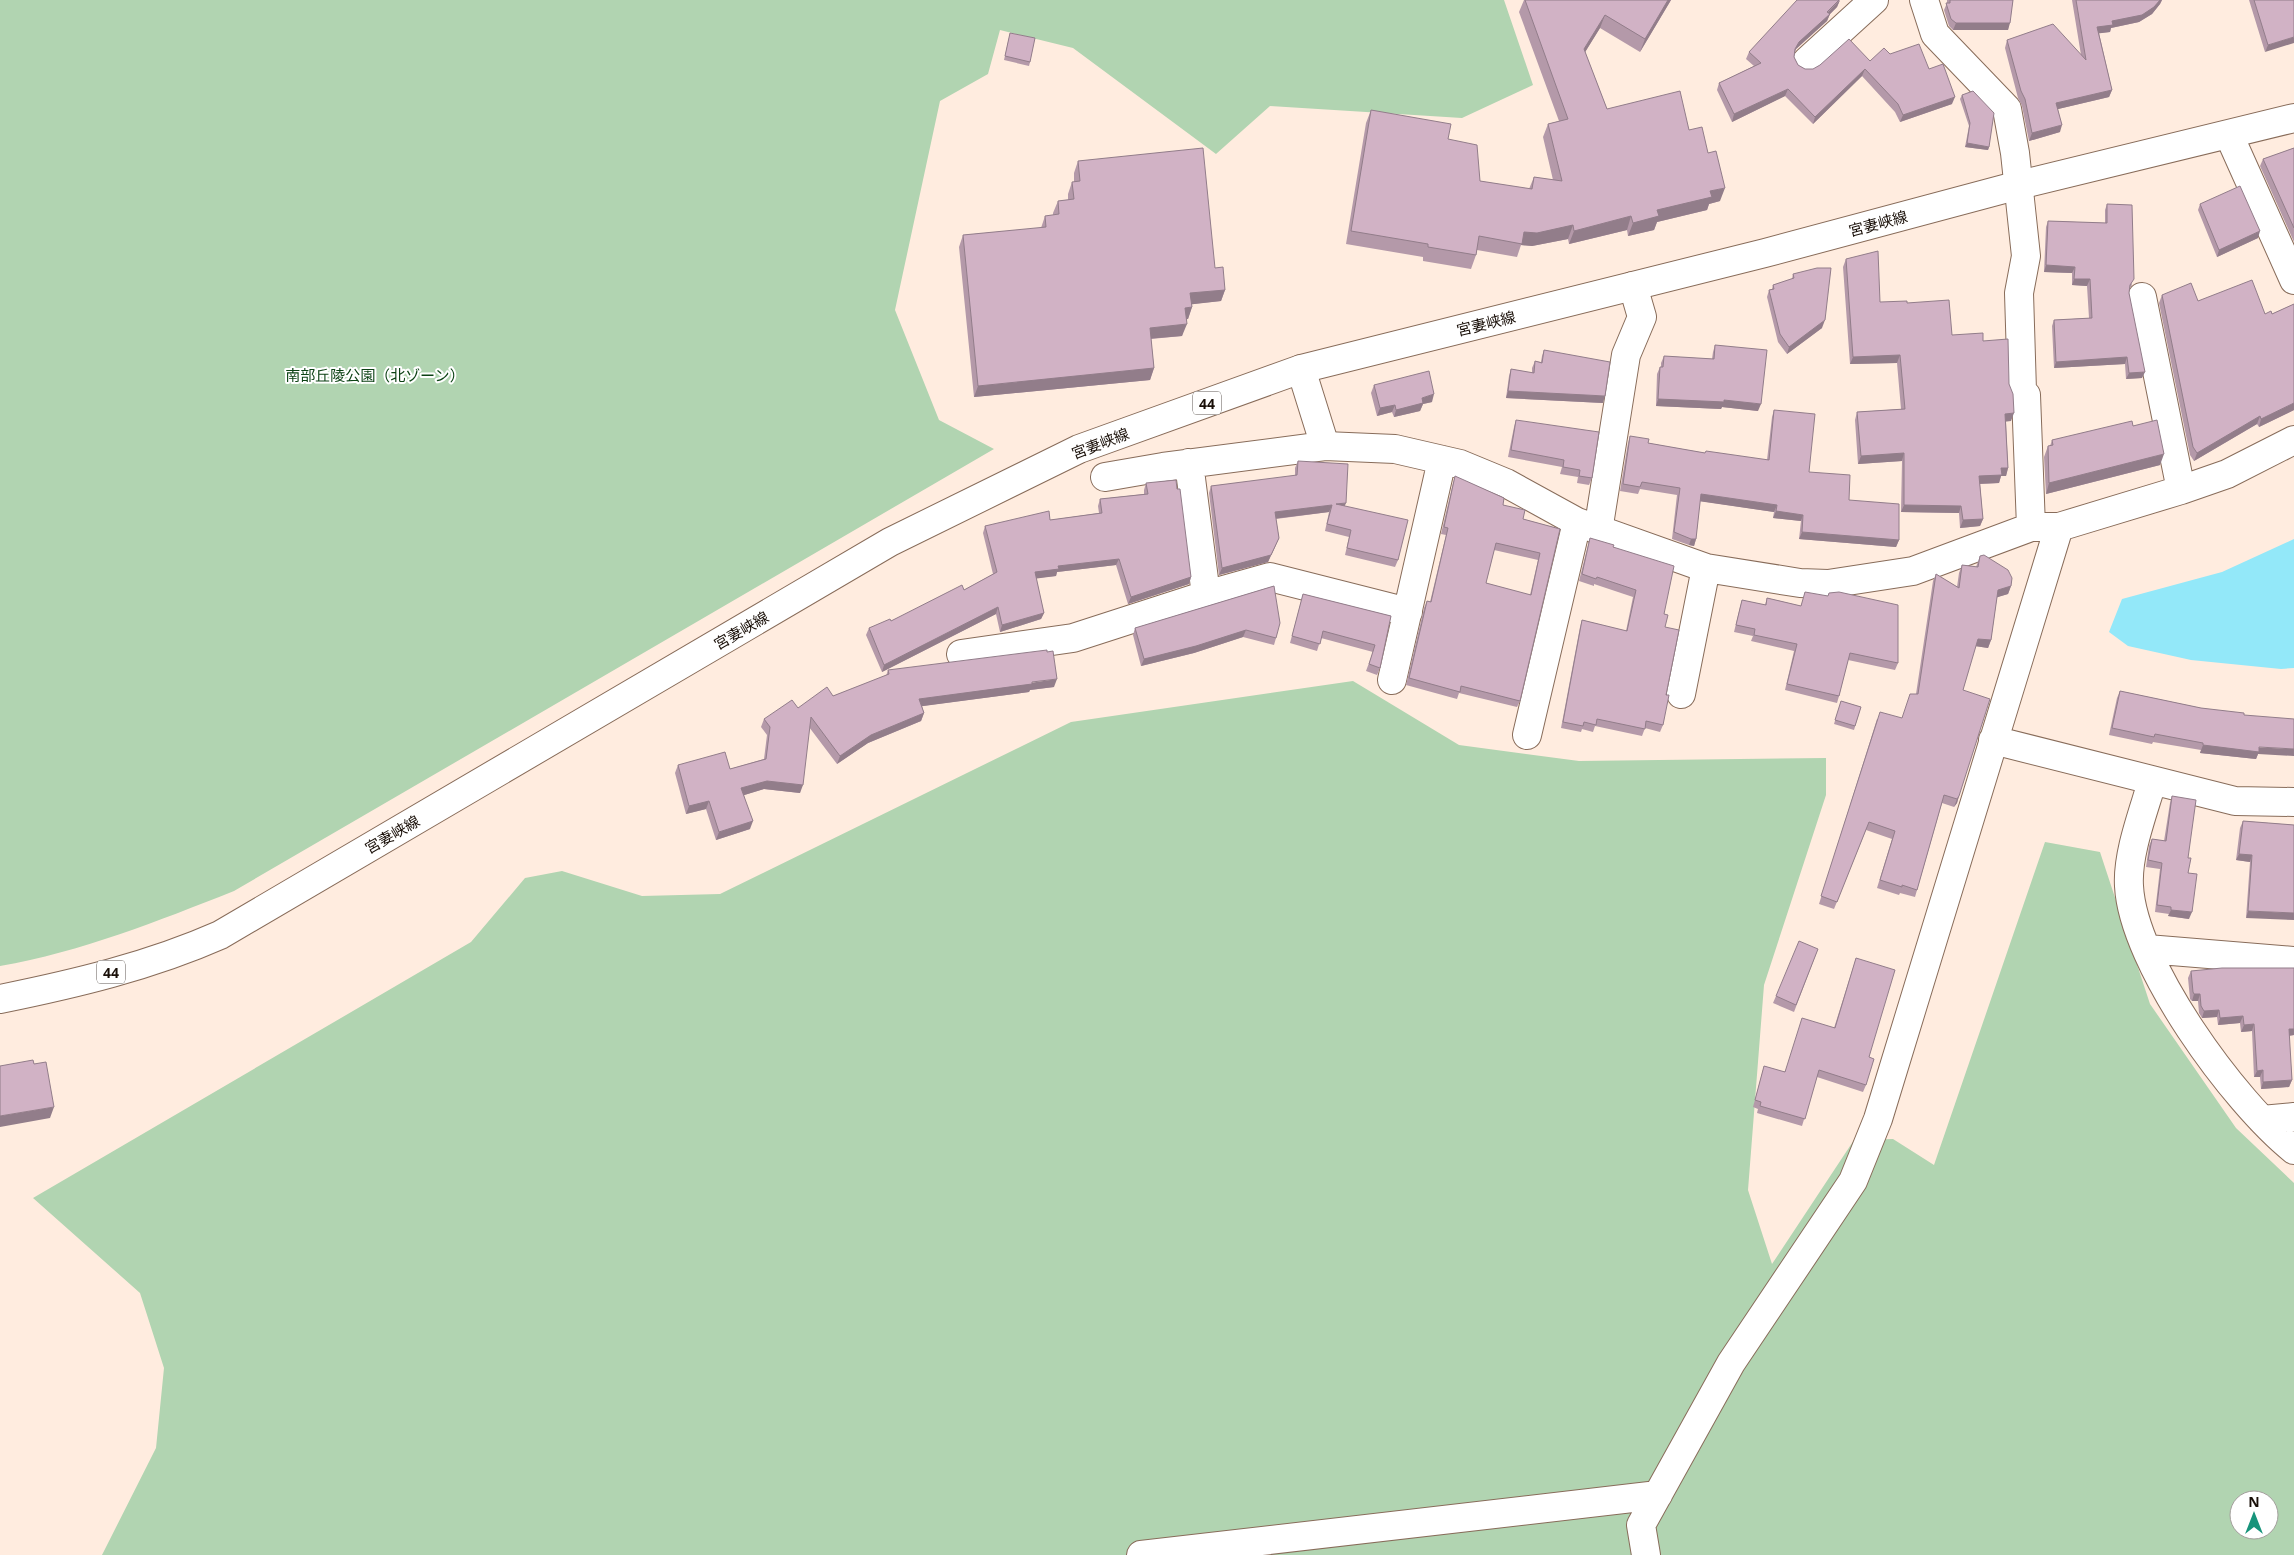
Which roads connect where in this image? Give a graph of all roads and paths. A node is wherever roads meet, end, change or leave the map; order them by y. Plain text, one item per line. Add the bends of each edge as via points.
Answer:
1 (1874, 0) edge
2 (1924, 0) edge
3 (1807, 61) dead end
4 (2294, 118) edge
5 (2229, 135) junction
6 (2019, 185) junction
7 (2294, 280) edge
8 (1633, 286) junction
9 (2142, 297) dead end
10 (1301, 369) junction
11 (2294, 440) edge
12 (1325, 446) junction
13 (1442, 460) junction
14 (1189, 463) junction
15 (1105, 477) dead end
16 (2181, 490) junction
17 (1587, 527) junction
18 (2031, 527) junction
19 (2059, 527) junction
20 (1706, 568) junction
21 (1206, 595) junction
22 (1408, 612) junction
23 (961, 654) dead end
24 (1392, 680) dead end
25 (1681, 694) dead end
26 (1527, 736) dead end
27 (1993, 740) junction
28 (2152, 782) junction
29 (2294, 802) edge
30 (2147, 949) junction
31 (2294, 961) edge
32 (0, 999) edge
33 (2294, 1117) edge
34 (2262, 1120) junction
35 (2294, 1150) edge
36 (1658, 1495) junction
37 (1141, 1555) edge
38 (1646, 1555) edge

1 - 3 street
2 - 6 street via 1935,34 2008,109
4 - 5 street, 宮妻峡線 / 44
5 - 6 street, 宮妻峡線 / 44
5 - 7 street
6 - 8 street, 宮妻峡線 / 44
6 - 18 street via 2026,256 2019,293 2019,333 2022,391 2026,395
8 - 10 street, 宮妻峡線 / 44
8 - 17 street via 1642,316 1626,355
9 - 16 street
10 - 12 street
10 - 32 street, 宮妻峡線 / 44 via 1079,449 890,542 220,935 137,965
11 - 16 street via 2227,474
12 - 13 street via 1395,449
12 - 14 street
13 - 17 street via 1506,483
13 - 22 street
14 - 15 street
14 - 21 street
16 - 19 street
17 - 20 street
17 - 26 street
18 - 19 street
18 - 20 street via 1912,571 1871,579 1828,584 1800,583
19 - 27 street
20 - 25 street
21 - 22 street via 1270,577
21 - 23 street via 1072,638
22 - 24 street
27 - 28 street
27 - 36 street via 1878,1119 1853,1181 1731,1364
28 - 29 street via 2235,801
28 - 30 street via 2130,865 2129,886 2134,913
30 - 31 street
30 - 34 street via 2185,1023
33 - 34 street
34 - 35 street
36 - 37 street
36 - 38 street via 1641,1525

